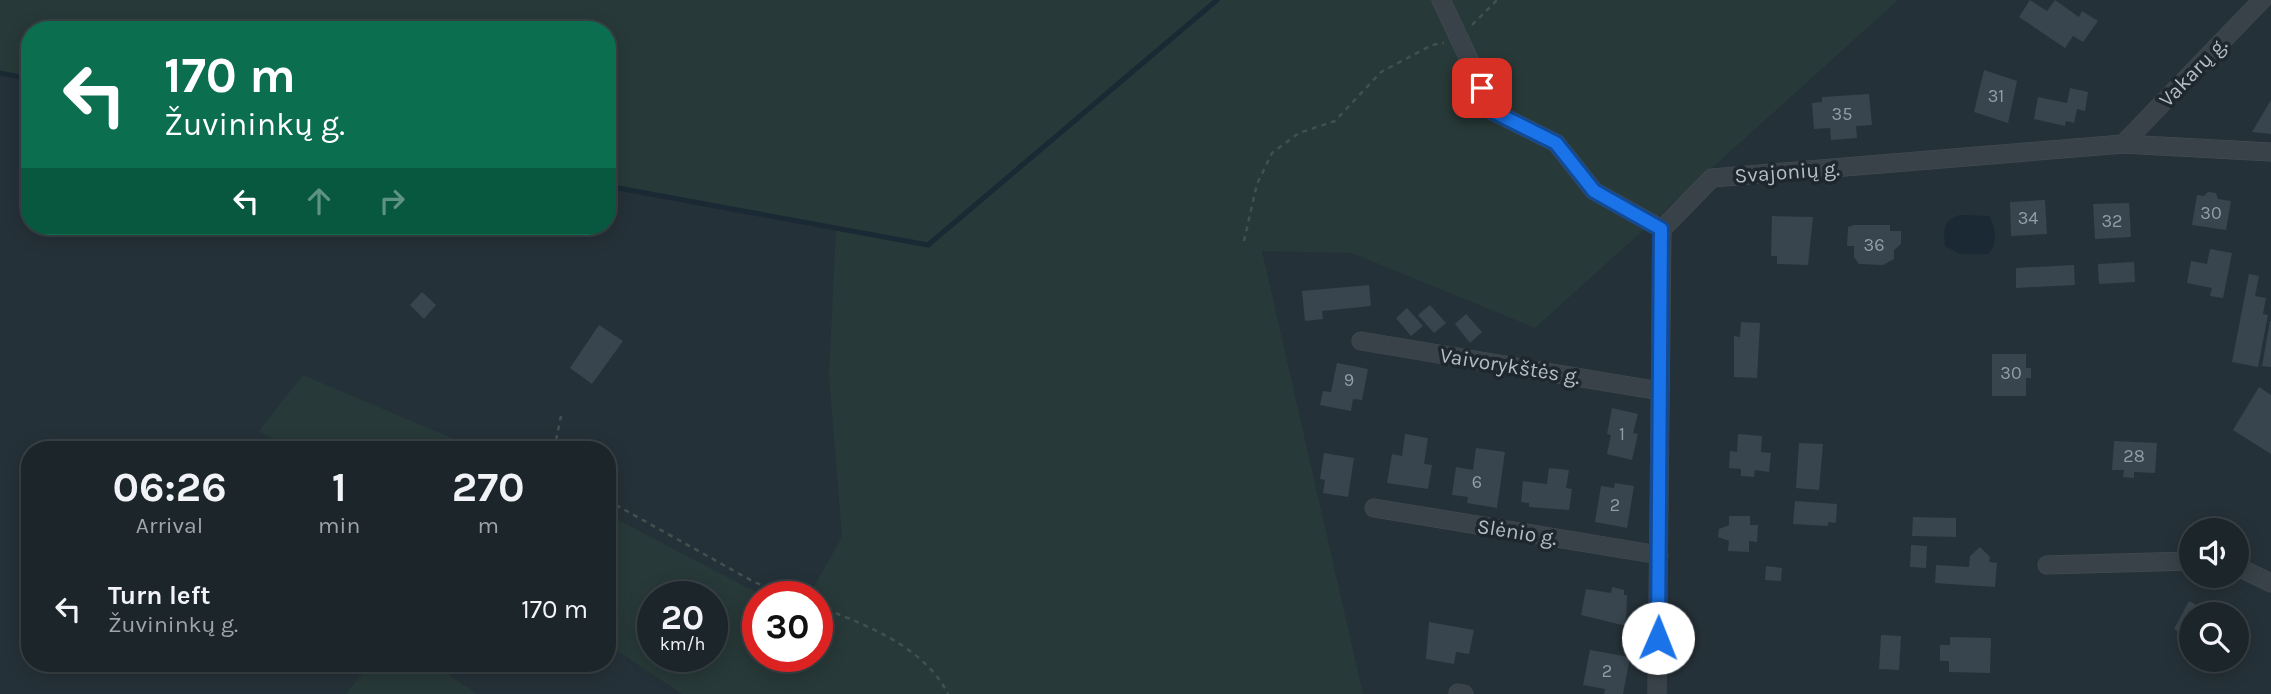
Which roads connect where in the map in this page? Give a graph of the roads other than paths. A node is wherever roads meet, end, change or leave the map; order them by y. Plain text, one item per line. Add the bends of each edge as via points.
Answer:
1 (1441, 0) edge
2 (2263, 0) edge
3 (2123, 144) junction
4 (2271, 152) edge
5 (1661, 229) junction
6 (1361, 341) dead end
7 (1660, 391) junction
8 (1374, 508) dead end
9 (1660, 555) junction
10 (2179, 561) edge
11 (2047, 565) dead end
12 (2249, 572) edge
13 (2271, 583) edge
14 (1657, 694) edge

1 - 5 street via 1494,112 1556,143 1594,191
2 - 3 street, Vakarų g.
3 - 4 street, Svajonių g.
3 - 5 street, Svajonių g. via 1712,178
5 - 7 street
6 - 7 street, Vaivorykštės g.
7 - 9 street
8 - 9 street, Slėnio g.
9 - 14 street
10 - 11 street
12 - 13 street

